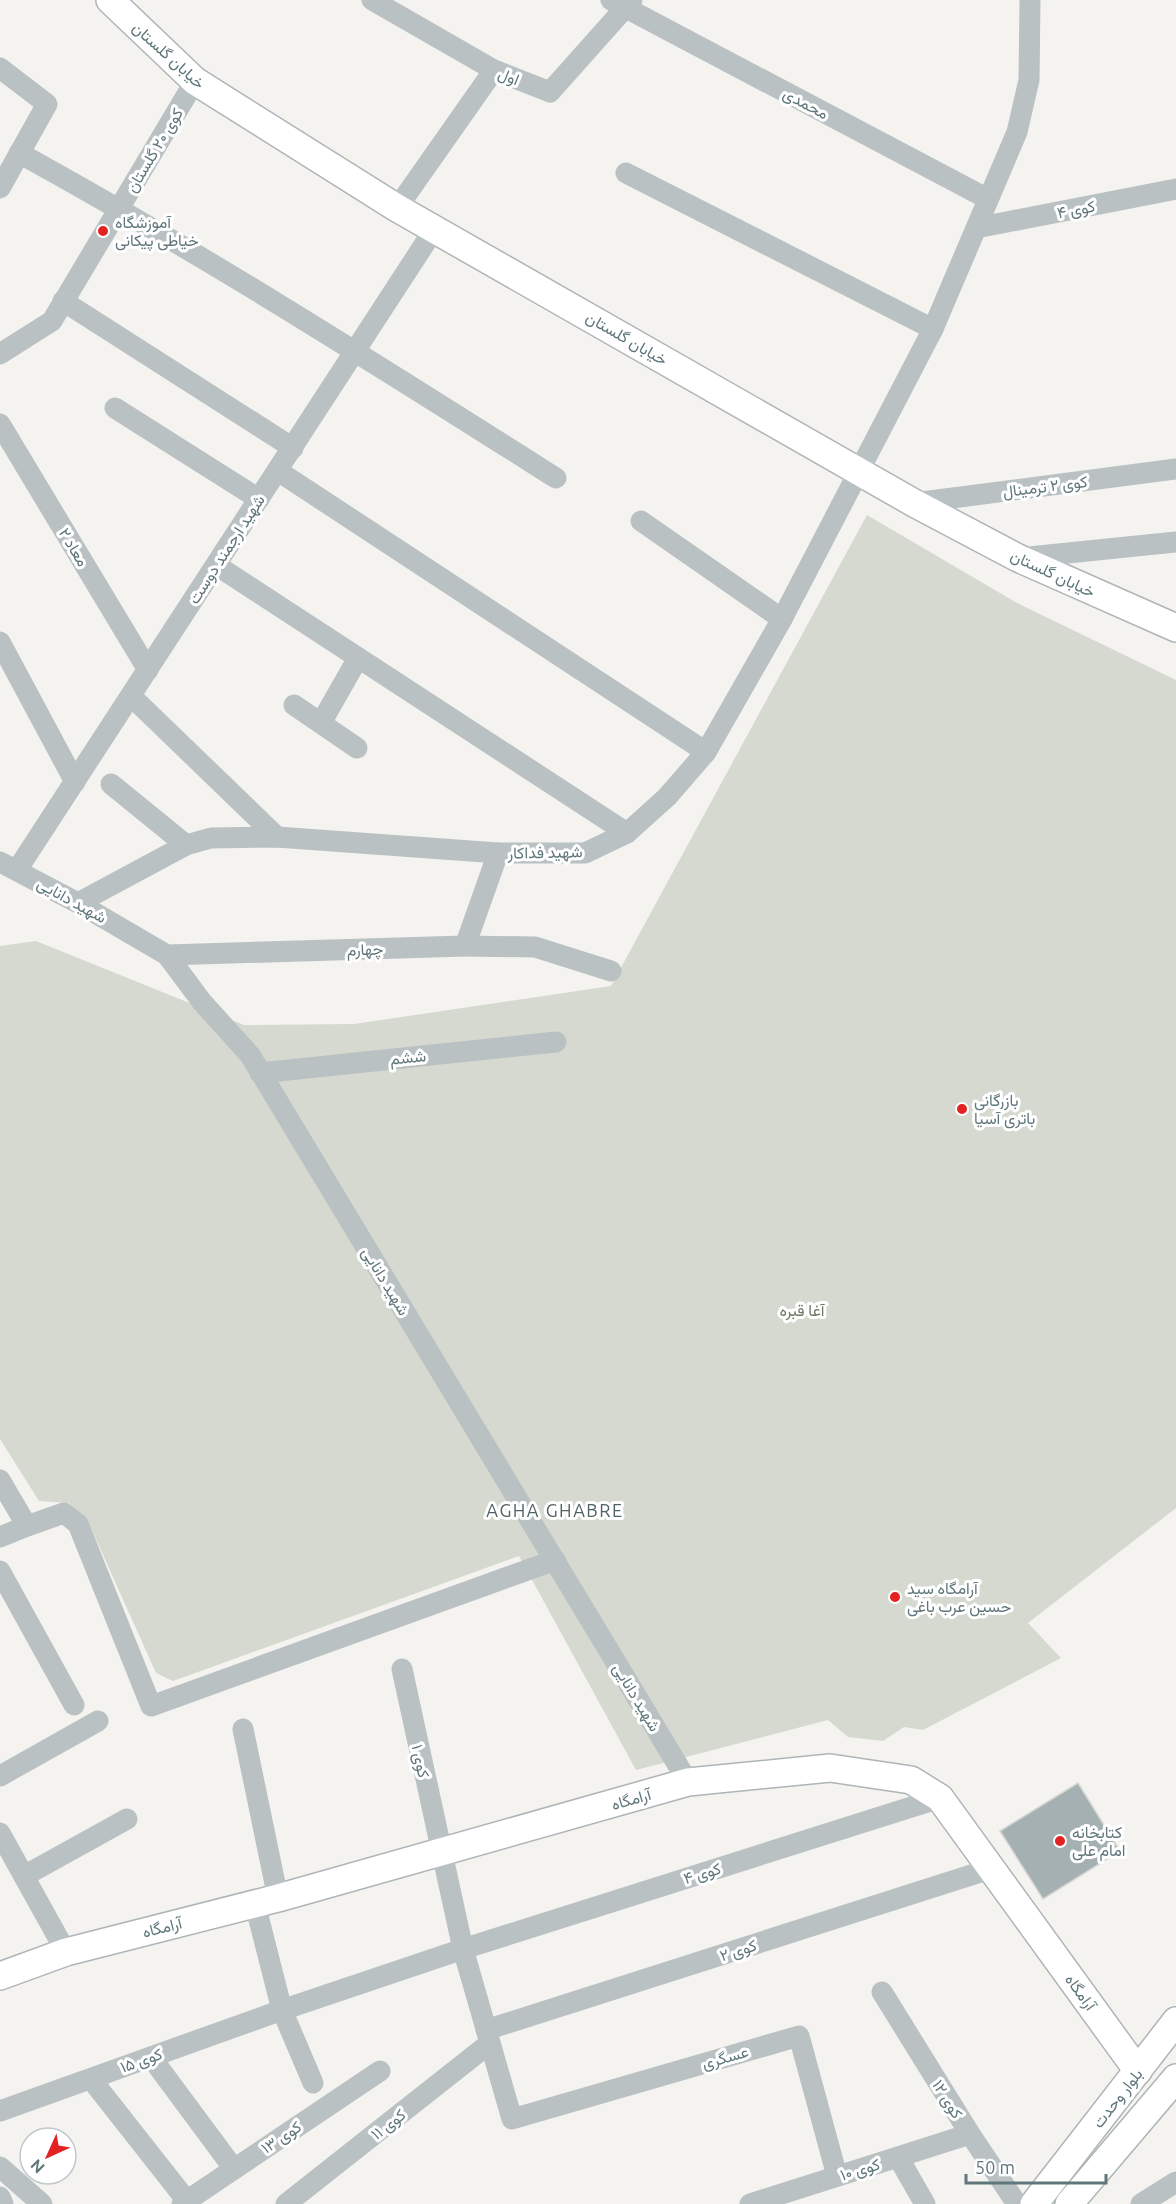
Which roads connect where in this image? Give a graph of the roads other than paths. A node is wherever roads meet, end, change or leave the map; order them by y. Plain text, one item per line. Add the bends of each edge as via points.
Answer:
1 (372, 0) edge
2 (1030, 0) edge
3 (622, 2) edge
4 (123, 5) edge
5 (0, 68) edge
6 (494, 70) junction
7 (195, 81) junction
8 (19, 153) junction
9 (626, 173) dead end
10 (0, 188) edge
11 (1176, 189) edge
12 (988, 199) junction
13 (119, 208) junction
14 (397, 208) junction
15 (435, 228) junction
16 (976, 228) junction
17 (63, 301) junction
18 (933, 329) junction
19 (356, 351) junction
20 (0, 354) edge
21 (115, 408) dead end
22 (0, 424) edge
23 (293, 448) junction
24 (1176, 469) edge
25 (278, 471) junction
26 (860, 472) junction
27 (556, 478) dead end
28 (259, 500) junction
29 (914, 503) junction
30 (641, 521) dead end
31 (1176, 542) edge
32 (1018, 558) junction
33 (216, 565) junction
34 (782, 619) junction
35 (1176, 628) edge
36 (0, 642) edge
37 (358, 658) junction
38 (148, 670) junction
39 (131, 696) junction
40 (294, 705) dead end
41 (321, 723) junction
42 (357, 748) dead end
43 (706, 752) junction
44 (75, 782) junction
45 (111, 784) dead end
46 (627, 833) junction
47 (277, 837) junction
48 (186, 845) junction
49 (498, 853) junction
50 (9, 866) edge
51 (78, 903) junction
52 (465, 946) junction
53 (167, 955) junction
54 (611, 971) dead end
55 (556, 1042) dead end
56 (260, 1073) junction
57 (0, 1480) edge
58 (27, 1526) junction
59 (0, 1537) edge
60 (555, 1560) junction
61 (0, 1571) edge
62 (402, 1669) dead end
63 (74, 1705) dead end
64 (98, 1721) dead end
65 (243, 1729) dead end
66 (0, 1776) edge
67 (688, 1782) junction
68 (940, 1798) junction
69 (127, 1819) dead end
70 (0, 1833) edge
71 (441, 1853) junction
72 (990, 1869) junction
73 (24, 1876) junction
74 (266, 1901) junction
75 (463, 1949) junction
76 (66, 1952) junction
77 (4, 1977) edge
78 (882, 1992) dead end
79 (282, 2010) junction
80 (1176, 2021) edge
81 (488, 2037) junction
82 (151, 2057) junction
83 (380, 2071) dead end
84 (1138, 2071) junction
85 (1176, 2078) edge
86 (91, 2079) junction
87 (312, 2083) dead end
88 (0, 2111) edge
89 (512, 2119) joint
90 (970, 2134) junction
91 (898, 2157) junction
92 (0, 2167) edge
93 (234, 2169) junction
94 (837, 2176) junction
95 (1176, 2182) edge
96 (0, 2197) edge
97 (184, 2202) edge
98 (3, 2204) edge
99 (42, 2204) edge
100 (286, 2204) edge
101 (750, 2204) edge
102 (925, 2204) edge
103 (1017, 2204) edge
104 (1034, 2204) edge
105 (1069, 2204) edge
106 (1141, 2204) edge

1 - 6 street, اول
2 - 12 street, شهید فداکار via 1029,80 1017,132
3 - 6 street, اول via 550,92
3 - 12 street, محمدی
4 - 7 main road, خیابان گلستان
5 - 8 street via 47,104
6 - 14 street
7 - 13 street, کوی ۲۰ گلستان
7 - 14 main road, خیابان گلستان
8 - 10 street
8 - 13 street
9 - 18 street
11 - 16 street, کوی ۴
12 - 16 street, شهید فداکار
13 - 17 street, کوی ۲۰ گلستان
13 - 19 street
14 - 15 main road, خیابان گلستان
15 - 19 street, شهید ارجمند دوست
15 - 26 main road, خیابان گلستان
16 - 18 street, شهید فداکار
17 - 20 street, کوی ۲۰ گلستان via 52,321
17 - 23 street
18 - 26 street, شهید فداکار
19 - 23 street, شهید ارجمند دوست
19 - 27 street
21 - 28 street
22 - 38 street, معاد ۲
23 - 25 street, شهید ارجمند دوست
24 - 29 street, کوی ۲ ترمینال
25 - 28 street, شهید ارجمند دوست
25 - 43 street
26 - 29 main road, خیابان گلستان
26 - 34 street, شهید فداکار
28 - 33 street, شهید ارجمند دوست
29 - 32 main road, خیابان گلستان
30 - 34 street
31 - 32 street
32 - 35 main road, خیابان گلستان
33 - 37 street
33 - 38 street, شهید ارجمند دوست
34 - 43 street, شهید فداکار
36 - 44 street
37 - 41 street
37 - 46 street
38 - 39 street, شهید ارجمند دوست
39 - 44 street, شهید ارجمند دوست
39 - 47 street
40 - 41 street
41 - 42 street
43 - 46 street, شهید فداکار via 667,797
44 - 50 street, شهید ارجمند دوست
45 - 48 street
46 - 49 street, شهید فداکار via 585,853
47 - 48 street, شهید فداکار via 211,838
47 - 49 street, شهید فداکار
48 - 51 street, شهید فداکار
49 - 52 street
50 - 51 street, شهید دانایی
51 - 53 street, شهید دانایی
52 - 53 street, چهارم
52 - 54 street, چهارم via 536,947
53 - 56 street, شهید دانایی via 202,1002 250,1055
55 - 56 street, ششم
56 - 60 street, شهید دانایی
57 - 58 street
58 - 59 street
58 - 60 street via 64,1513 78,1524 151,1706
60 - 67 street, شهید دانایی
61 - 63 street
62 - 71 street, کوی ۱
64 - 66 street
65 - 74 street
67 - 68 main road, آرامگاه via 830,1768 911,1780
67 - 71 main road, آرامگاه
68 - 72 main road, آرامگاه
68 - 75 street, کوی ۴
69 - 73 street
70 - 73 street
71 - 74 main road, آرامگاه
71 - 75 street, کوی ۱
72 - 81 street, کوی ۲
72 - 84 main road, آرامگاه
73 - 76 street
74 - 76 main road, آرامگاه
74 - 79 street
75 - 79 street, کوی ۴
75 - 81 street, کوی ۱
76 - 77 main road, آرامگاه
78 - 90 street, کوی ۱۲
79 - 82 street, کوی ۱۵
79 - 87 street
80 - 84 main road, بلوار وحدت
81 - 89 street, کوی ۱
81 - 100 street, کوی ۱۱
82 - 86 street, کوی ۱۵
82 - 93 street
83 - 93 street, کوی ۱۳
84 - 104 main road, بلوار وحدت
85 - 105 main road, بلوار وحدت
86 - 88 street, کوی ۱۵
86 - 97 street
89 - 94 street, عسگری via 799,2036
90 - 91 street, کوی ۱۰
90 - 103 street, کوی ۱۲
91 - 94 street, کوی ۱۰
91 - 102 street
92 - 99 street
93 - 97 street, کوی ۱۳
94 - 101 street, کوی ۱۰
95 - 106 street
96 - 98 street

